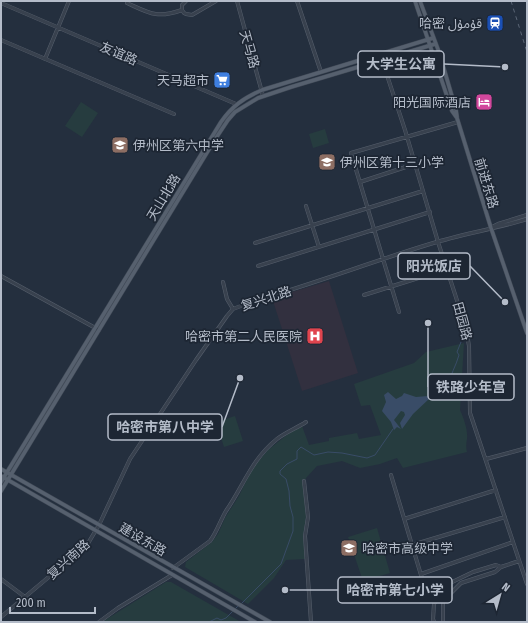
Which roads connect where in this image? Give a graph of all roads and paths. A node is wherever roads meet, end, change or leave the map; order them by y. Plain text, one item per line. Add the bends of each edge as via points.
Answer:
1 (69, 1) edge
2 (186, 1) edge
3 (216, 1) edge
4 (237, 1) edge
5 (297, 1) edge
6 (415, 1) edge
7 (420, 1) edge
8 (1, 3) edge
9 (126, 4) dead end
10 (182, 10) junction
11 (58, 27) junction
12 (433, 38) junction
13 (1, 40) edge
14 (428, 40) junction
15 (435, 44) junction
16 (430, 45) junction
17 (46, 59) junction
18 (382, 60) junction
19 (321, 72) junction
20 (262, 90) junction
21 (263, 96) junction
22 (236, 104) junction
23 (174, 114) dead end
24 (457, 120) junction
25 (407, 136) junction
26 (415, 164) junction
27 (360, 182) junction
28 (423, 191) junction
29 (306, 206) dead end
30 (367, 208) junction
31 (430, 212) junction
32 (527, 215) edge
33 (527, 219) edge
34 (312, 225) junction
35 (491, 228) junction
36 (374, 229) junction
37 (438, 242) junction
38 (255, 243) dead end
39 (319, 246) junction
40 (383, 259) junction
41 (258, 266) dead end
42 (447, 269) junction
43 (1, 276) edge
44 (223, 282) dead end
45 (391, 286) junction
46 (364, 295) dead end
47 (233, 309) junction
48 (399, 312) dead end
49 (97, 329) junction
50 (527, 333) edge
51 (306, 422) dead end
52 (527, 448) edge
53 (486, 459) junction
54 (1, 470) edge
55 (6, 473) junction
56 (11, 475) junction
57 (391, 475) dead end
58 (2, 479) edge
59 (8, 480) junction
60 (304, 481) dead end
61 (496, 490) junction
62 (1, 491) edge
63 (505, 517) junction
64 (404, 518) dead end
65 (99, 525) junction
66 (96, 530) junction
67 (513, 542) junction
68 (412, 545) junction
69 (519, 561) junction
70 (501, 567) junction
71 (174, 568) junction
72 (421, 574) junction
73 (172, 575) junction
74 (1, 579) edge
75 (527, 584) edge
76 (25, 597) junction
77 (364, 600) dead end
78 (1, 617) edge
79 (99, 622) edge
80 (255, 622) edge
81 (270, 622) edge
82 (311, 622) edge
83 (434, 622) edge
84 (443, 622) edge

1 - 11 street
2 - 10 street via 182,5
3 - 10 street via 192,15
4 - 20 street, 天马路
5 - 19 street
6 - 14 main road, 前进东路
7 - 12 main road
8 - 11 street, 友谊路
9 - 10 street via 159,16
11 - 17 street
11 - 22 street, 友谊路
12 - 14 main road, 天山北路
12 - 15 main road
13 - 17 street
14 - 16 main road, 前进东路
14 - 19 main road, 天山北路
15 - 16 main road
15 - 24 main road
16 - 18 main road
16 - 24 main road, 前进东路
17 - 23 street
18 - 21 main road
18 - 25 street, 田园路
19 - 20 main road, 天山北路
20 - 21 street, 天马路
20 - 22 main road, 天山北路
21 - 49 main road via 244,105 228,120
22 - 49 main road, 天山北路 via 221,122
24 - 25 street
24 - 35 main road, 前进东路
25 - 26 street, 田园路
25 - 27 street via 351,153
26 - 27 street
26 - 28 street, 田园路
27 - 30 street
28 - 30 street
28 - 31 street, 田园路
29 - 34 street
30 - 34 street
30 - 36 street
31 - 36 street
31 - 37 street, 田园路
32 - 35 street
33 - 35 street, 复兴北路
34 - 38 street
34 - 39 street
35 - 37 street, 复兴北路
35 - 50 main road, 前进东路
36 - 39 street
36 - 40 street
37 - 40 street, 复兴北路
37 - 42 street, 田园路
39 - 41 street
40 - 45 street
40 - 47 street, 复兴北路
42 - 45 street
42 - 53 street, 田园路 via 467,332 470,413
43 - 49 street
44 - 47 street via 227,299
45 - 46 street
45 - 48 street
47 - 65 street, 复兴北路 via 130,459
49 - 55 main road, 天山北路
49 - 56 main road
51 - 71 street via 278,438 259,456 243,480 235,500 225,512 214,536
52 - 53 street
53 - 61 street, 田园路
54 - 55 main road, 建设东路
55 - 56 main road, 建设东路
55 - 58 main road, 天山北路
56 - 59 main road
56 - 65 main road, 建设东路
57 - 68 street
58 - 59 main road, 建设东路
59 - 62 main road
59 - 66 main road, 建设东路
60 - 82 street via 308,517 305,536
61 - 63 street, 田园路
61 - 64 street
63 - 67 street, 田园路
63 - 68 street
65 - 66 street, 复兴北路
65 - 71 main road, 建设东路
66 - 73 main road, 建设东路
66 - 76 street, 复兴南路 via 87,545
67 - 69 street, 田园路
67 - 72 street
68 - 72 street
69 - 70 street
69 - 75 street, 田园路
70 - 83 street via 496,565 473,572 446,585 434,604
70 - 84 street via 495,572 461,583 443,601
71 - 81 main road, 建设东路
72 - 77 street via 424,585
73 - 79 street
73 - 80 main road, 建设东路
74 - 76 street
76 - 78 street, 复兴南路

